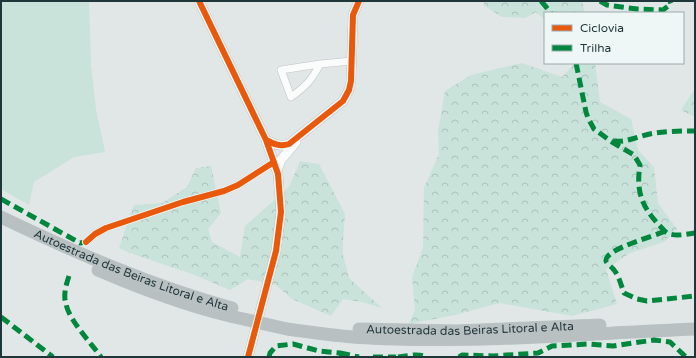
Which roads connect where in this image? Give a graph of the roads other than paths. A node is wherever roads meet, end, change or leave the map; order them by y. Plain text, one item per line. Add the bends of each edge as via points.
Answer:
1 (199, 1) edge
2 (359, 1) edge
3 (352, 61) junction
4 (320, 64) junction
5 (311, 127) junction
6 (266, 140) junction
7 (289, 144) junction
8 (275, 163) junction
9 (1, 217) edge
10 (1, 226) edge
11 (86, 242) dead end
12 (231, 312) junction
13 (695, 320) edge
14 (288, 325) junction
15 (695, 329) edge
16 (248, 357) edge

1 - 6 street
2 - 3 street via 353,16
3 - 4 street
3 - 5 street via 349,90 342,101
4 - 4 street via 281,70 290,97 306,86
5 - 7 street
5 - 8 street via 278,165
6 - 7 street via 283,146
6 - 8 street
7 - 8 street
8 - 11 street via 224,191 106,228
8 - 16 street via 282,212 276,251
9 - 12 highway, Autoestrada das Beiras Litoral e Alta via 127,274
10 - 12 highway, Autoestrada das Beiras Litoral e Alta via 124,282 172,300
12 - 14 highway, Autoestrada das Beiras Litoral e Alta, bridge
13 - 14 highway, Autoestrada das Beiras Litoral e Alta via 456,331 392,331
14 - 15 highway, Autoestrada das Beiras Litoral e Alta via 337,336 457,340

